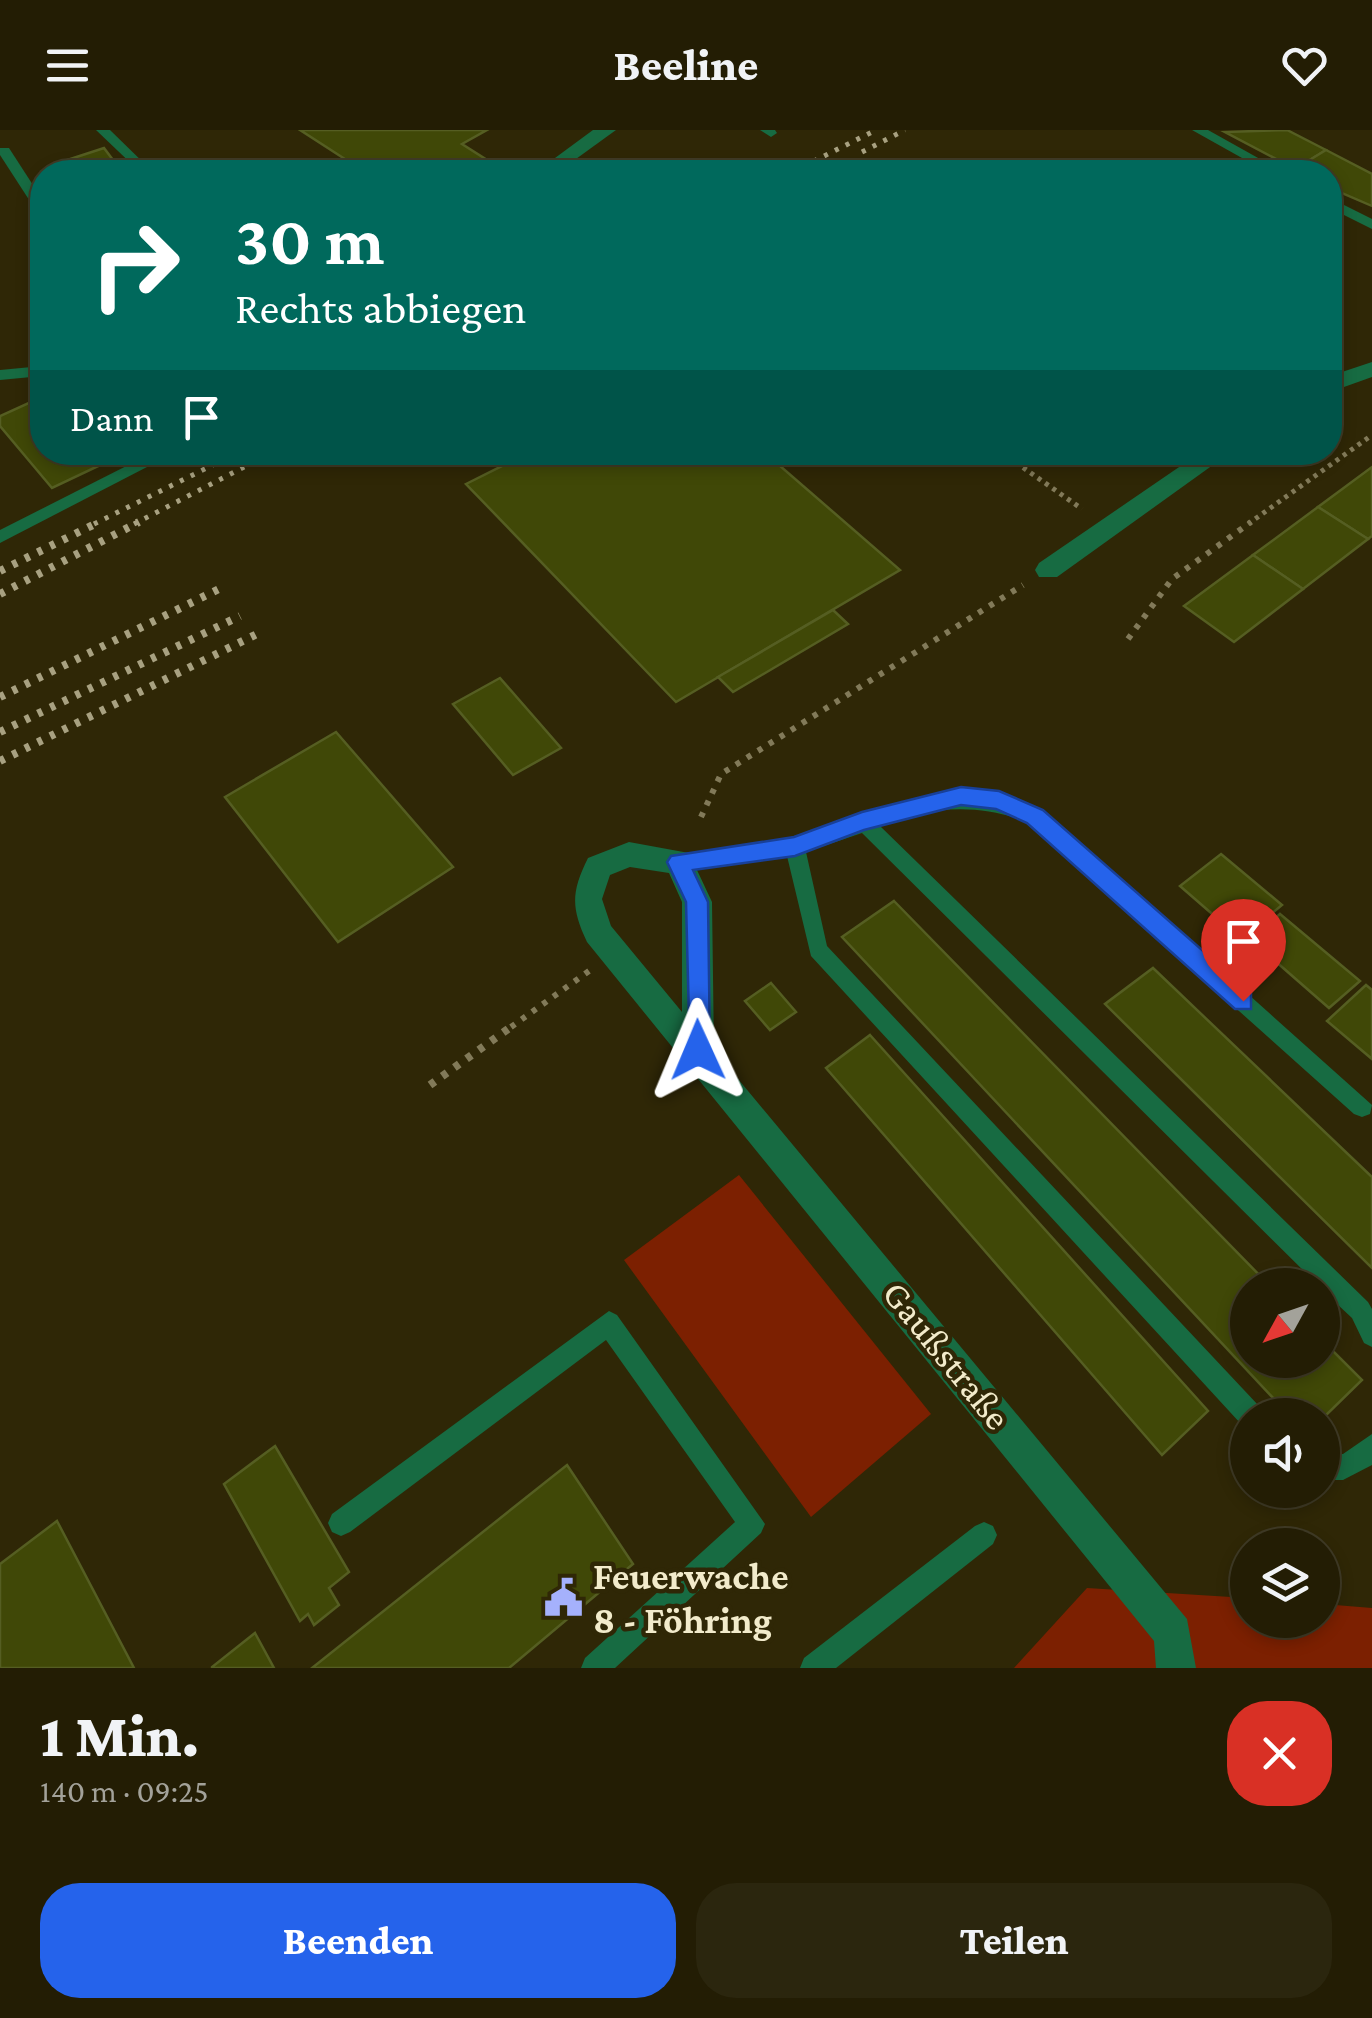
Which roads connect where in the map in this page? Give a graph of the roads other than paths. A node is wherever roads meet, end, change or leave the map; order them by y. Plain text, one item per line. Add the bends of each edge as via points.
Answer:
1 (102, 130) edge
2 (606, 130) edge
3 (1198, 130) edge
4 (4, 151) dead end
5 (133, 160) edge
6 (563, 160) edge
7 (1254, 160) edge
8 (30, 191) edge
9 (1342, 208) edge
10 (1372, 224) edge
11 (1372, 369) edge
12 (30, 372) edge
13 (0, 375) edge
14 (1342, 380) edge
15 (142, 465) edge
16 (1199, 465) edge
17 (0, 537) edge
18 (1048, 570) road end
19 (862, 821) junction
20 (795, 846) junction
21 (678, 862) junction
22 (698, 1050) junction
23 (1362, 1107) dead end
24 (1372, 1335) edge
25 (1234, 1398) edge
26 (1372, 1447) edge
27 (1340, 1467) edge
28 (341, 1523) dead end
29 (984, 1536) dead end
30 (594, 1668) edge
31 (814, 1668) edge
32 (1176, 1668) edge

1 - 5 lane
2 - 6 street
3 - 7 lane
4 - 8 lane
9 - 10 lane
11 - 14 street
12 - 13 lane
15 - 17 lane
16 - 18 street
19 - 20 lane
19 - 23 lane via 961,796 999,800 1035,816
19 - 24 lane via 1360,1310
20 - 21 lane
20 - 25 lane via 818,950
21 - 22 street via 697,902
21 - 22 street, Gaußstraße via 629,854 598,867 587,899 598,933
22 - 32 street, Gaußstraße via 1173,1633
26 - 27 lane via 1360,1461
28 - 30 lane via 609,1323 752,1524
29 - 31 lane

